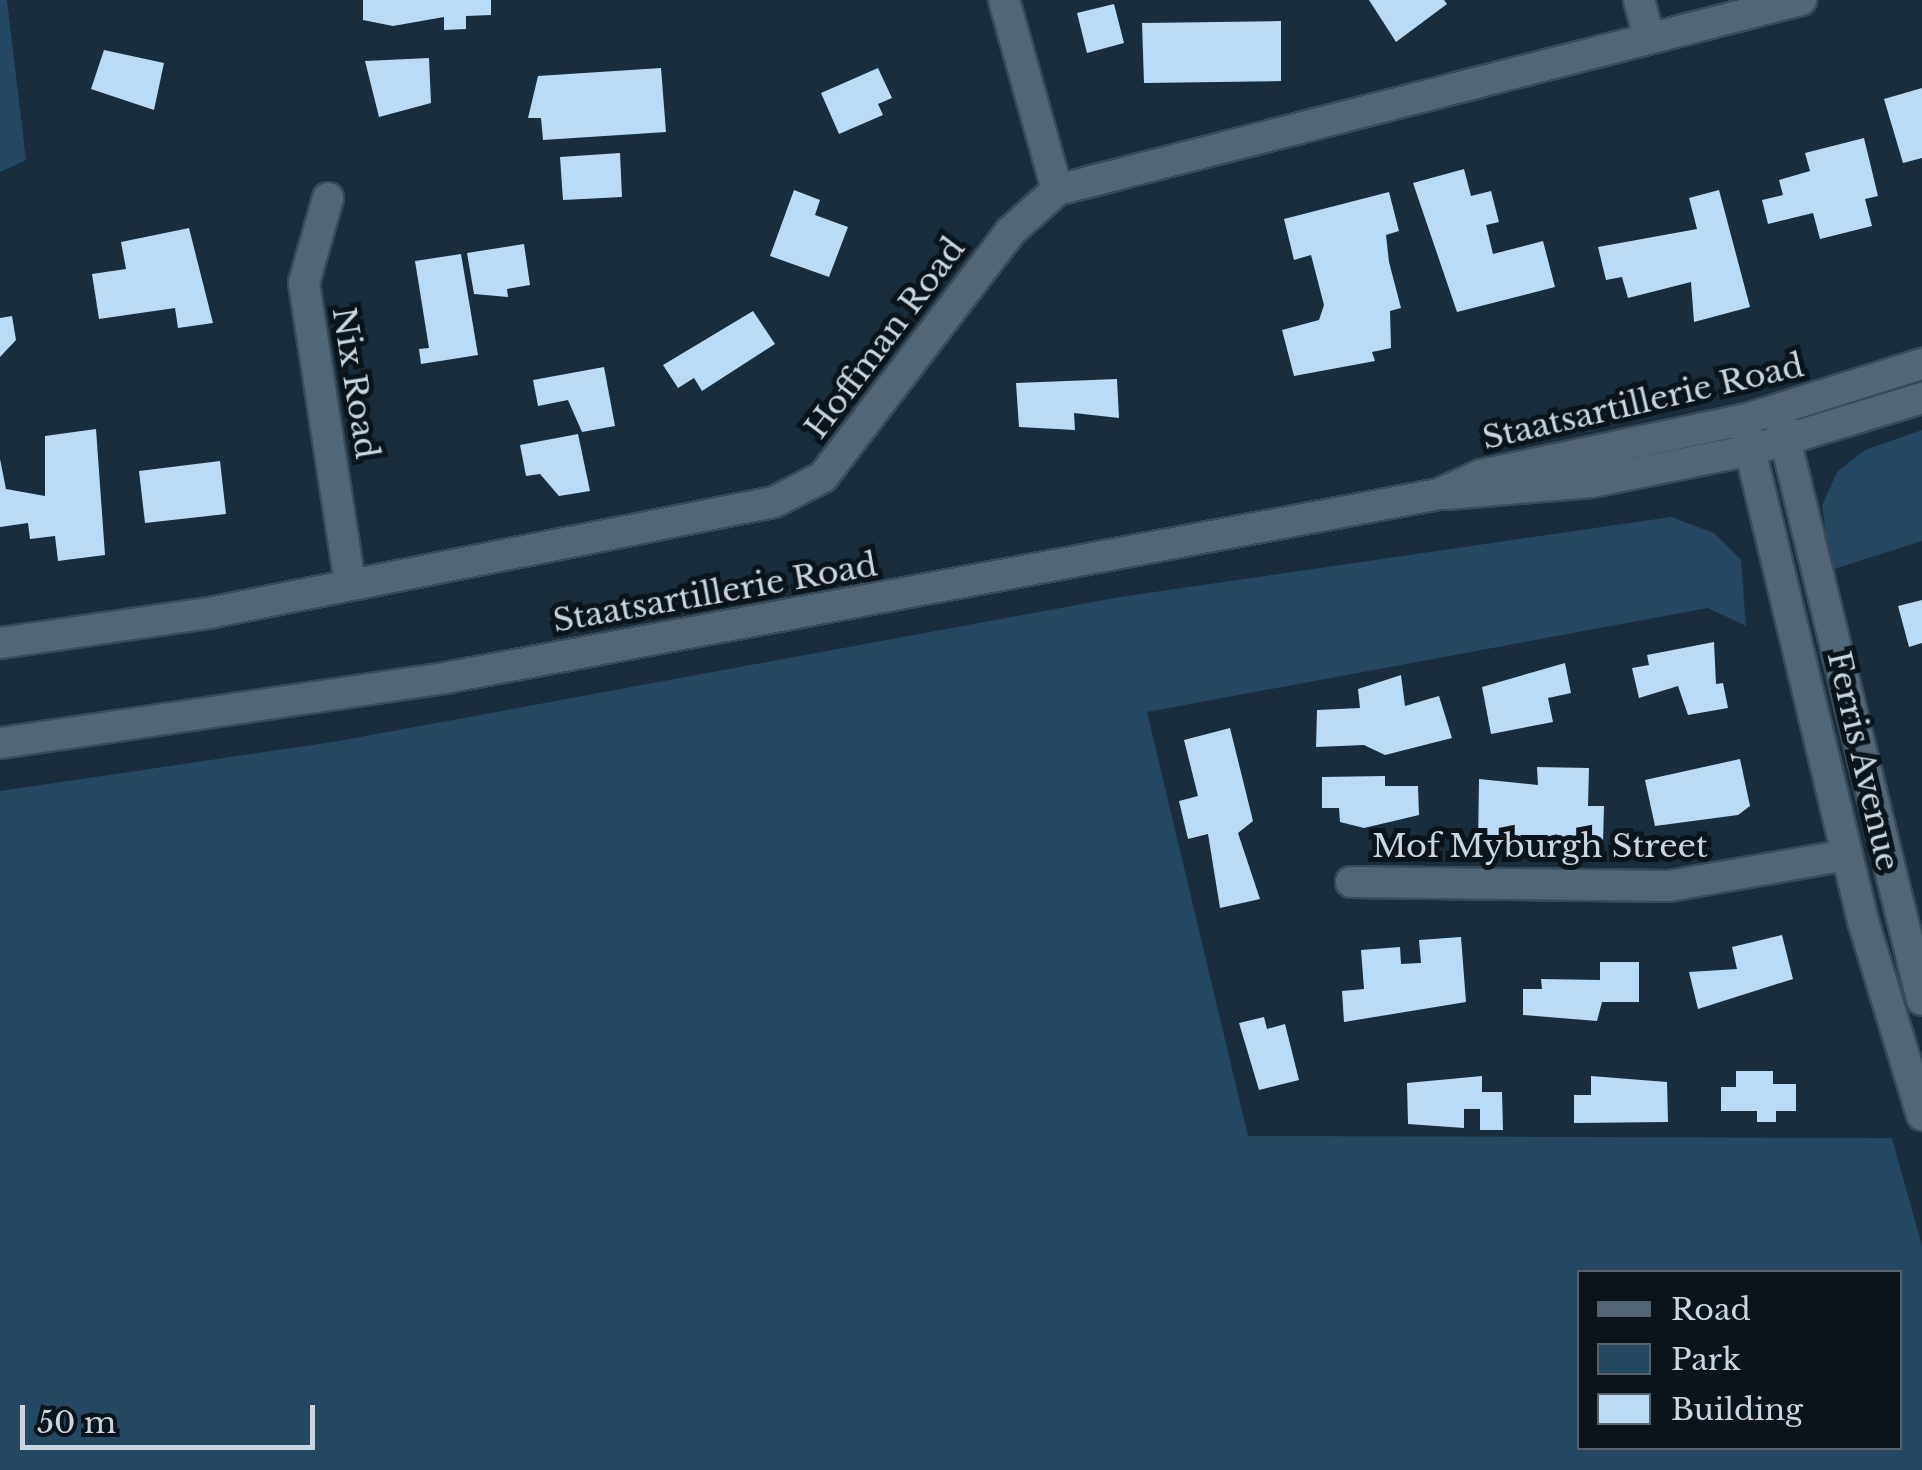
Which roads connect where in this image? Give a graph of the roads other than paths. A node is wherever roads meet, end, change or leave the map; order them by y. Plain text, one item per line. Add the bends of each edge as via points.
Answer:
1 (1004, 0) edge
2 (1639, 0) edge
3 (1801, 0) edge
4 (1649, 38) junction
5 (1057, 190) junction
6 (328, 198) dead end
7 (1922, 364) edge
8 (1922, 398) edge
9 (1778, 410) junction
10 (1743, 420) junction
11 (1786, 443) junction
12 (1751, 450) junction
13 (1438, 494) junction
14 (350, 582) junction
15 (0, 643) edge
16 (0, 743) edge
17 (1846, 855) junction
18 (1351, 882) dead end
19 (1911, 905) edge
20 (1863, 920) junction
21 (1922, 1000) edge
22 (1922, 1115) edge

1 - 5 street
2 - 4 street
3 - 4 street, Hoffman Road
4 - 5 street, Hoffman Road
5 - 14 street, Hoffman Road via 1010,232 812,486 774,502
6 - 14 street, Nix Road via 304,284
7 - 9 street, Staatsartillerie Road
8 - 11 street, Staatsartillerie Road
9 - 10 street, Staatsartillerie Road
9 - 11 street, Ferris Avenue
10 - 12 street, Ferris Avenue
10 - 13 street, Staatsartillerie Road via 1481,475
11 - 12 street, Staatsartillerie Road
11 - 19 street, Ferris Avenue
12 - 13 street, Staatsartillerie Road via 1558,487
12 - 17 street, Ferris Avenue
13 - 16 street, Staatsartillerie Road via 450,677
14 - 15 street, Hoffman Road
17 - 18 street, Mof Myburgh Street via 1668,886
17 - 20 street, Ferris Avenue
19 - 20 street
19 - 21 street, Ferris Avenue
20 - 22 street, Ferris Avenue

